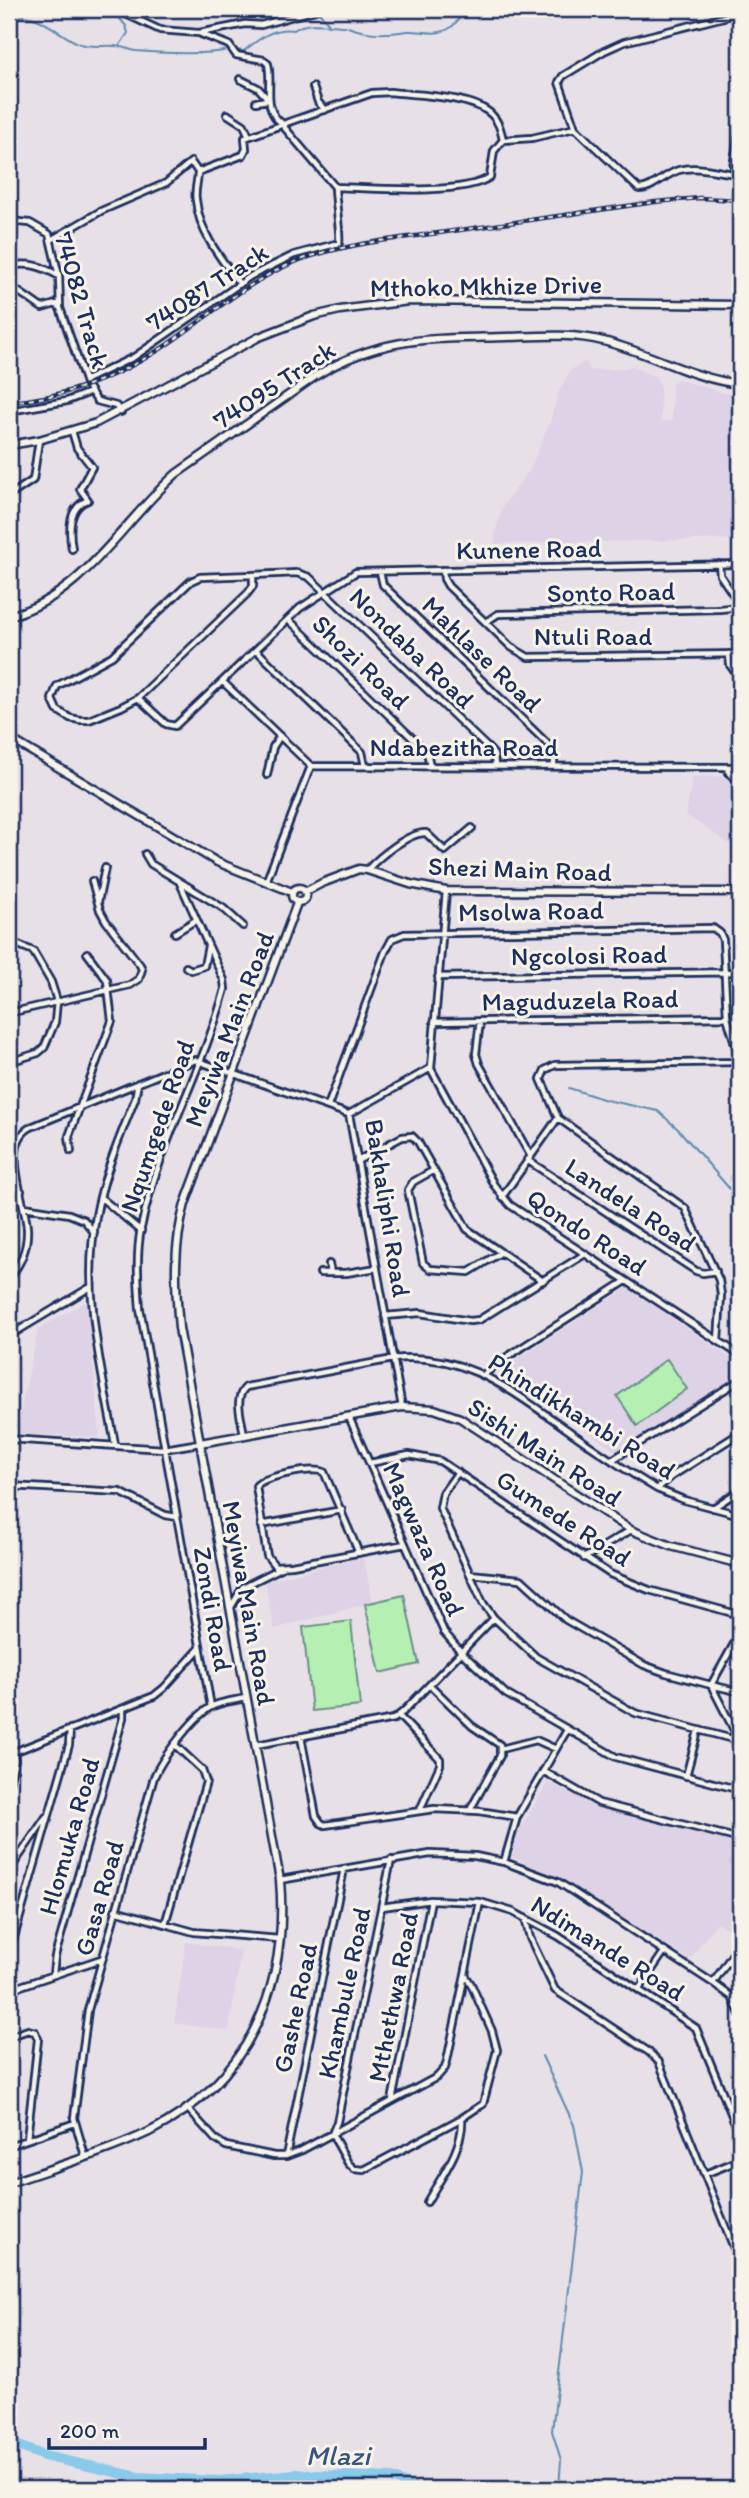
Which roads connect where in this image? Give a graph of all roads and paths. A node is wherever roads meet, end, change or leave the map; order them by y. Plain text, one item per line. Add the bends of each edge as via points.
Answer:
1 (116, 9) edge
2 (319, 9) edge
3 (740, 13) edge
4 (199, 33) junction
5 (240, 79) dead end
6 (313, 87) dead end
7 (268, 100) junction
8 (256, 102) dead end
9 (325, 110) junction
10 (227, 114) dead end
11 (284, 124) junction
12 (575, 128) junction
13 (740, 131) edge
14 (249, 136) junction
15 (503, 140) junction
16 (198, 172) junction
17 (735, 174) junction
18 (335, 187) junction
19 (740, 196) edge
20 (9, 221) edge
21 (51, 240) junction
22 (9, 266) edge
23 (59, 275) junction
24 (239, 283) junction
25 (9, 287) edge
26 (740, 305) edge
27 (60, 308) junction
28 (86, 380) junction
29 (740, 384) edge
30 (90, 392) junction
31 (9, 411) edge
32 (121, 412) junction
33 (72, 432) junction
34 (39, 440) junction
35 (9, 445) edge
36 (9, 496) edge
37 (72, 549) dead end
38 (719, 564) junction
39 (740, 564) edge
40 (443, 570) junction
41 (380, 572) junction
42 (253, 575) junction
43 (324, 592) junction
44 (740, 603) edge
45 (9, 616) edge
46 (288, 619) junction
47 (485, 622) junction
48 (256, 650) junction
49 (729, 654) junction
50 (740, 654) edge
51 (740, 679) edge
52 (223, 682) junction
53 (138, 698) junction
54 (280, 736) junction
55 (9, 738) edge
56 (310, 766) junction
57 (365, 766) junction
58 (430, 766) junction
59 (495, 766) junction
60 (554, 766) junction
61 (727, 767) junction
62 (740, 767) edge
63 (267, 775) dead end
64 (740, 783) edge
65 (472, 828) dead end
66 (145, 854) dead end
67 (105, 868) dead end
68 (367, 870) junction
69 (92, 881) dead end
70 (266, 882) junction
71 (180, 883) junction
72 (292, 891) junction
73 (446, 891) junction
74 (305, 892) junction
75 (740, 892) edge
76 (98, 902) junction
77 (297, 903) junction
78 (196, 920) junction
79 (243, 926) dead end
80 (442, 932) junction
81 (175, 933) dead end
82 (9, 940) edge
83 (208, 945) junction
84 (87, 953) dead end
85 (186, 967) dead end
86 (723, 972) junction
87 (740, 972) edge
88 (438, 977) junction
89 (109, 991) junction
90 (57, 1001) junction
91 (9, 1013) edge
92 (727, 1017) junction
93 (480, 1021) junction
94 (434, 1022) junction
95 (200, 1060) junction
96 (740, 1061) edge
97 (9, 1062) edge
98 (430, 1068) junction
99 (233, 1072) junction
100 (138, 1083) junction
101 (80, 1106) junction
102 (328, 1106) junction
103 (349, 1114) junction
104 (558, 1118) junction
105 (71, 1151) dead end
106 (529, 1157) junction
107 (357, 1161) junction
108 (434, 1170) junction
109 (9, 1189) edge
110 (21, 1191) junction
111 (502, 1196) junction
112 (100, 1197) junction
113 (24, 1207) junction
114 (141, 1231) junction
115 (94, 1233) junction
116 (500, 1253) junction
117 (584, 1254) junction
118 (329, 1264) dead end
119 (377, 1268) junction
120 (716, 1271) junction
121 (320, 1273) dead end
122 (331, 1273) junction
123 (9, 1278) edge
124 (543, 1281) junction
125 (626, 1281) junction
126 (90, 1288) junction
127 (385, 1316) junction
128 (9, 1336) edge
129 (718, 1341) junction
130 (740, 1355) edge
131 (393, 1359) junction
132 (484, 1375) junction
133 (740, 1380) edge
134 (402, 1407) junction
135 (349, 1417) junction
136 (740, 1433) edge
137 (245, 1436) junction
138 (9, 1439) edge
139 (200, 1443) junction
140 (115, 1444) junction
141 (164, 1449) junction
142 (612, 1460) junction
143 (370, 1463) junction
144 (458, 1472) junction
145 (9, 1486) edge
146 (657, 1489) junction
147 (740, 1490) edge
148 (713, 1508) junction
149 (342, 1510) junction
150 (740, 1515) edge
151 (177, 1517) junction
152 (261, 1525) junction
153 (631, 1530) junction
154 (405, 1544) junction
155 (359, 1553) junction
156 (584, 1558) junction
157 (740, 1564) edge
158 (284, 1566) junction
159 (470, 1574) junction
160 (230, 1608) junction
161 (740, 1615) edge
162 (494, 1618) junction
163 (740, 1633) edge
164 (200, 1647) junction
165 (462, 1653) junction
166 (430, 1685) junction
167 (711, 1685) junction
168 (740, 1692) edge
169 (246, 1698) junction
170 (211, 1707) junction
171 (123, 1709) junction
172 (399, 1716) junction
173 (70, 1729) junction
174 (567, 1730) junction
175 (698, 1731) junction
176 (301, 1737) junction
177 (738, 1740) edge
178 (175, 1745) junction
179 (255, 1745) junction
180 (501, 1749) junction
181 (556, 1749) junction
182 (11, 1753) edge
183 (543, 1771) junction
184 (686, 1776) junction
185 (9, 1783) edge
186 (740, 1790) edge
187 (420, 1810) junction
188 (470, 1810) junction
189 (49, 1813) junction
190 (517, 1817) junction
191 (740, 1839) edge
192 (28, 1842) junction
193 (40, 1847) junction
194 (391, 1860) junction
195 (504, 1862) junction
196 (344, 1868) junction
197 (9, 1871) edge
198 (280, 1880) junction
199 (432, 1900) junction
200 (480, 1902) junction
201 (382, 1907) junction
202 (115, 1910) junction
203 (525, 1917) junction
204 (165, 1924) junction
205 (281, 1939) junction
206 (740, 1951) edge
207 (664, 1952) junction
208 (9, 1955) edge
209 (101, 1959) junction
210 (53, 1974) junction
211 (465, 1975) junction
212 (713, 1983) junction
213 (639, 1989) junction
214 (9, 1990) edge
215 (740, 2014) edge
216 (9, 2037) edge
217 (392, 2101) junction
218 (187, 2108) junction
219 (461, 2118) junction
220 (75, 2123) junction
221 (332, 2134) junction
222 (740, 2135) edge
223 (27, 2139) junction
224 (9, 2146) edge
225 (85, 2156) junction
226 (286, 2156) junction
227 (740, 2160) edge
228 (705, 2174) junction
229 (9, 2183) edge
230 (427, 2202) dead end
231 (740, 2263) edge

1 - 4 street via 160,30
2 - 4 street via 261,25
3 - 12 street via 637,37 564,76 559,82
4 - 7 street via 229,45 236,55 266,61
5 - 7 street via 258,88
6 - 9 street
7 - 8 street
7 - 11 street
9 - 11 street
9 - 15 street via 379,92 461,102 480,106 493,116
10 - 14 street via 244,125
11 - 14 street
11 - 18 street
12 - 15 street
12 - 17 street via 639,188 690,168
13 - 17 street
14 - 16 street via 243,155
15 - 18 street via 494,151 492,174 483,182 436,189
16 - 21 street via 191,162 166,183
16 - 24 street via 195,195 201,221 213,248
17 - 19 street
18 - 24 street, 74087 Track via 339,243 293,255
20 - 21 street, 74082 Track via 36,225
21 - 23 street, 74082 Track
22 - 23 street via 32,264
23 - 27 street, 74082 Track
24 - 28 street, 74087 Track via 134,357
25 - 27 street via 42,308 56,304
26 - 32 street, Mthoko Mkhize Drive via 409,301 363,306 314,316 260,337
27 - 28 street, 74082 Track
28 - 30 street, 74082 Track
29 - 45 street, 74095 Track via 585,338 441,338 373,348 317,375 176,474 64,590
30 - 31 street via 67,401
30 - 32 street, 74082 Track via 97,401
32 - 33 street, Mthoko Mkhize Drive
33 - 34 street, Mthoko Mkhize Drive
33 - 37 street via 77,448 92,467 80,489 88,500 76,508 69,529
34 - 35 street, Mthoko Mkhize Drive
34 - 36 street via 33,480
38 - 39 street, Kunene Road
38 - 40 street, Kunene Road
38 - 44 street via 720,575
40 - 41 street, Kunene Road
40 - 47 street, Ntuli Road via 447,586
41 - 43 street, Kunene Road via 356,572
41 - 60 street, Mahlase Road via 383,585 552,748
42 - 43 street via 305,575
42 - 53 street via 247,594
42 - 53 street via 191,581 111,656 57,686 52,699 57,710 79,720 104,715
43 - 46 street, Kunene Road
43 - 59 street, Nondaba Road via 489,749
44 - 47 street, Sonto Road via 720,609 498,614
46 - 48 street, Kunene Road
46 - 58 street, Shozi Road via 427,752
47 - 49 street, Ntuli Road via 528,657
48 - 52 street, Kunene Road
48 - 57 street via 362,752
49 - 50 street, Ntuli Road
49 - 51 street via 730,665
52 - 53 street, Kunene Road via 172,727
52 - 54 street
54 - 56 street
54 - 63 street
55 - 70 street via 217,862
56 - 57 street, Ndabezitha Road
56 - 70 street
57 - 58 street, Ndabezitha Road
58 - 59 street, Ndabezitha Road
59 - 60 street, Ndabezitha Road
60 - 61 street, Ndabezitha Road
61 - 62 street, Ndabezitha Road
61 - 64 street
65 - 68 street via 445,851 426,833 419,833
66 - 71 street via 151,864
67 - 76 street
68 - 73 street, Shezi Main Road
68 - 74 street via 352,871
69 - 76 street
70 - 72 street
71 - 78 street, Nqumgede Road
71 - 79 street via 223,908
72 - 74 street via 299,888
72 - 77 street
73 - 75 street, Shezi Main Road
73 - 80 street
74 - 77 street via 305,899
76 - 89 street via 106,922 142,969 134,983
77 - 99 street, Meyiwa Main Road
78 - 81 street
78 - 83 street, Nqumgede Road
80 - 86 street, Msolwa Road via 709,928 722,936
80 - 88 street
80 - 102 street, Msolwa Road via 404,934 390,941
82 - 90 street via 33,951
83 - 85 street via 204,966
83 - 95 street, Nqumgede Road via 225,989
84 - 89 street via 107,980
86 - 87 street, Ngcolosi Road
86 - 88 street, Ngcolosi Road
86 - 92 street, Msolwa Road
88 - 94 street
89 - 90 street
89 - 101 street via 112,1021
90 - 91 street
90 - 97 street via 55,1022 44,1048
92 - 93 street, Maguduzela Road
92 - 96 street, Msolwa Road
93 - 94 street, Maguduzela Road
93 - 106 street, Landela Road via 479,1065
94 - 98 street
95 - 99 street
95 - 100 street
95 - 114 street, Nqumgede Road
96 - 104 street via 550,1066 541,1082
98 - 103 street, Bakhaliphi Road
98 - 111 street, Qondo Road
99 - 102 street
99 - 139 street, Meyiwa Main Road via 186,1204 174,1273
100 - 101 street
100 - 112 street
101 - 105 street via 69,1136
101 - 110 street via 22,1133 15,1152
102 - 103 street
103 - 107 street, Bakhaliphi Road
104 - 106 street
104 - 120 street via 683,1205
106 - 111 street
106 - 120 street, Landela Road via 696,1270
107 - 108 street via 409,1135
107 - 119 street, Bakhaliphi Road
108 - 116 street via 467,1229
108 - 116 street via 408,1190 423,1263 430,1269 469,1272
109 - 110 street
110 - 113 street
111 - 117 street, Qondo Road
112 - 114 street
112 - 115 street
113 - 115 street via 69,1214 85,1220
113 - 123 street via 24,1251
114 - 141 street, Nqumgede Road via 140,1309
115 - 126 street
116 - 124 street
117 - 124 street
117 - 125 street, Qondo Road
118 - 122 street
119 - 122 street
119 - 127 street, Bakhaliphi Road
120 - 129 street via 721,1294
121 - 122 street
124 - 127 street via 475,1321 420,1313
125 - 129 street, Qondo Road
125 - 132 street
126 - 128 street
126 - 140 street
127 - 131 street, Bakhaliphi Road
129 - 130 street, Qondo Road
131 - 132 street, Phindikhambi Road via 446,1362
131 - 134 street, Bakhaliphi Road
131 - 137 street, Phindikhambi Road via 246,1387 239,1395
132 - 142 street, Phindikhambi Road
133 - 142 street
134 - 135 street, Sishi Main Road
134 - 153 street, Sishi Main Road via 434,1409 472,1424
135 - 137 street, Sishi Main Road
135 - 143 street, Magwaza Road
136 - 146 street
137 - 139 street, Sishi Main Road
138 - 140 street
139 - 141 street
139 - 160 street, Meyiwa Main Road
140 - 141 street
141 - 151 street, Nqumgede Road
142 - 146 street, Phindikhambi Road
143 - 144 street, Gumede Road via 422,1456
143 - 154 street, Magwaza Road
144 - 156 street, Gumede Road
144 - 159 street via 443,1493 440,1508
145 - 151 street via 120,1492
146 - 148 street, Phindikhambi Road
147 - 148 street
148 - 150 street, Phindikhambi Road
149 - 152 street
149 - 152 street via 324,1472 315,1470 259,1482 255,1493
149 - 155 street
151 - 164 street, Zondi Road
152 - 158 street via 268,1560
153 - 156 street
153 - 157 street, Sishi Main Road
154 - 155 street
154 - 165 street, Magwaza Road via 444,1632
155 - 158 street
156 - 161 street, Gumede Road via 640,1587
158 - 160 street via 243,1587
159 - 162 street
159 - 167 street via 521,1579 557,1614 644,1665
160 - 169 street, Meyiwa Main Road
162 - 165 street
162 - 175 street via 536,1657 616,1703 642,1716
163 - 167 street
164 - 170 street, Zondi Road
164 - 171 street via 160,1692
165 - 166 street
165 - 174 street, Magwaza Road via 506,1694
166 - 172 street
166 - 180 street
167 - 168 street
167 - 177 street
169 - 170 street
169 - 179 street, Meyiwa Main Road
170 - 178 street, Gasa Road
171 - 173 street
171 - 210 street, Hlomuka Road
172 - 176 street
172 - 187 street via 440,1759
173 - 182 street
173 - 189 street
174 - 181 street
174 - 184 street, Magwaza Road via 615,1757
175 - 177 street
175 - 184 street
176 - 179 street
176 - 187 street via 321,1823
178 - 202 street, Gasa Road via 154,1777
178 - 204 street via 202,1770 206,1782
179 - 198 street, Meyiwa Main Road
180 - 181 street via 534,1740
180 - 188 street
181 - 183 street
182 - 185 street via 15,1760
183 - 190 street
183 - 191 street via 599,1803
184 - 186 street, Magwaza Road
187 - 188 street
188 - 190 street
189 - 192 street
189 - 193 street
190 - 195 street
192 - 193 street
192 - 197 street
193 - 208 street
194 - 195 street via 456,1854
194 - 196 street
194 - 201 street, Khambule Road
195 - 207 street via 558,1882
196 - 198 street
196 - 226 street, Gashe Road
198 - 205 street, Meyiwa Main Road
199 - 200 street, Ndimande Road
199 - 201 street, Ndimande Road
199 - 217 street, Mthethwa Road
200 - 203 street, Ndimande Road
200 - 211 street
201 - 221 street, Khambule Road
202 - 204 street
202 - 209 street, Gasa Road
203 - 213 street, Ndimande Road
203 - 228 street via 555,1990 656,2058
204 - 205 street via 204,1933
205 - 218 street, Meyiwa Main Road via 272,1986 251,2034 226,2072
206 - 212 street via 732,1955
207 - 212 street
207 - 213 street
209 - 210 street
209 - 220 street, Gasa Road via 88,2010
210 - 214 street
211 - 217 street via 445,2068
211 - 219 street via 497,2050 486,2098
212 - 215 street via 732,1997
213 - 222 street, Ndimande Road via 696,2028
216 - 223 street via 28,2030 38,2039
217 - 221 street
218 - 225 street, Meyiwa Main Road via 149,2131
218 - 226 street via 226,2146
219 - 221 street via 359,2171 348,2163
219 - 230 street via 457,2146
220 - 223 street
220 - 225 street, Gasa Road
221 - 226 street
223 - 224 street
225 - 229 street, Meyiwa Main Road
227 - 228 street
228 - 231 street

